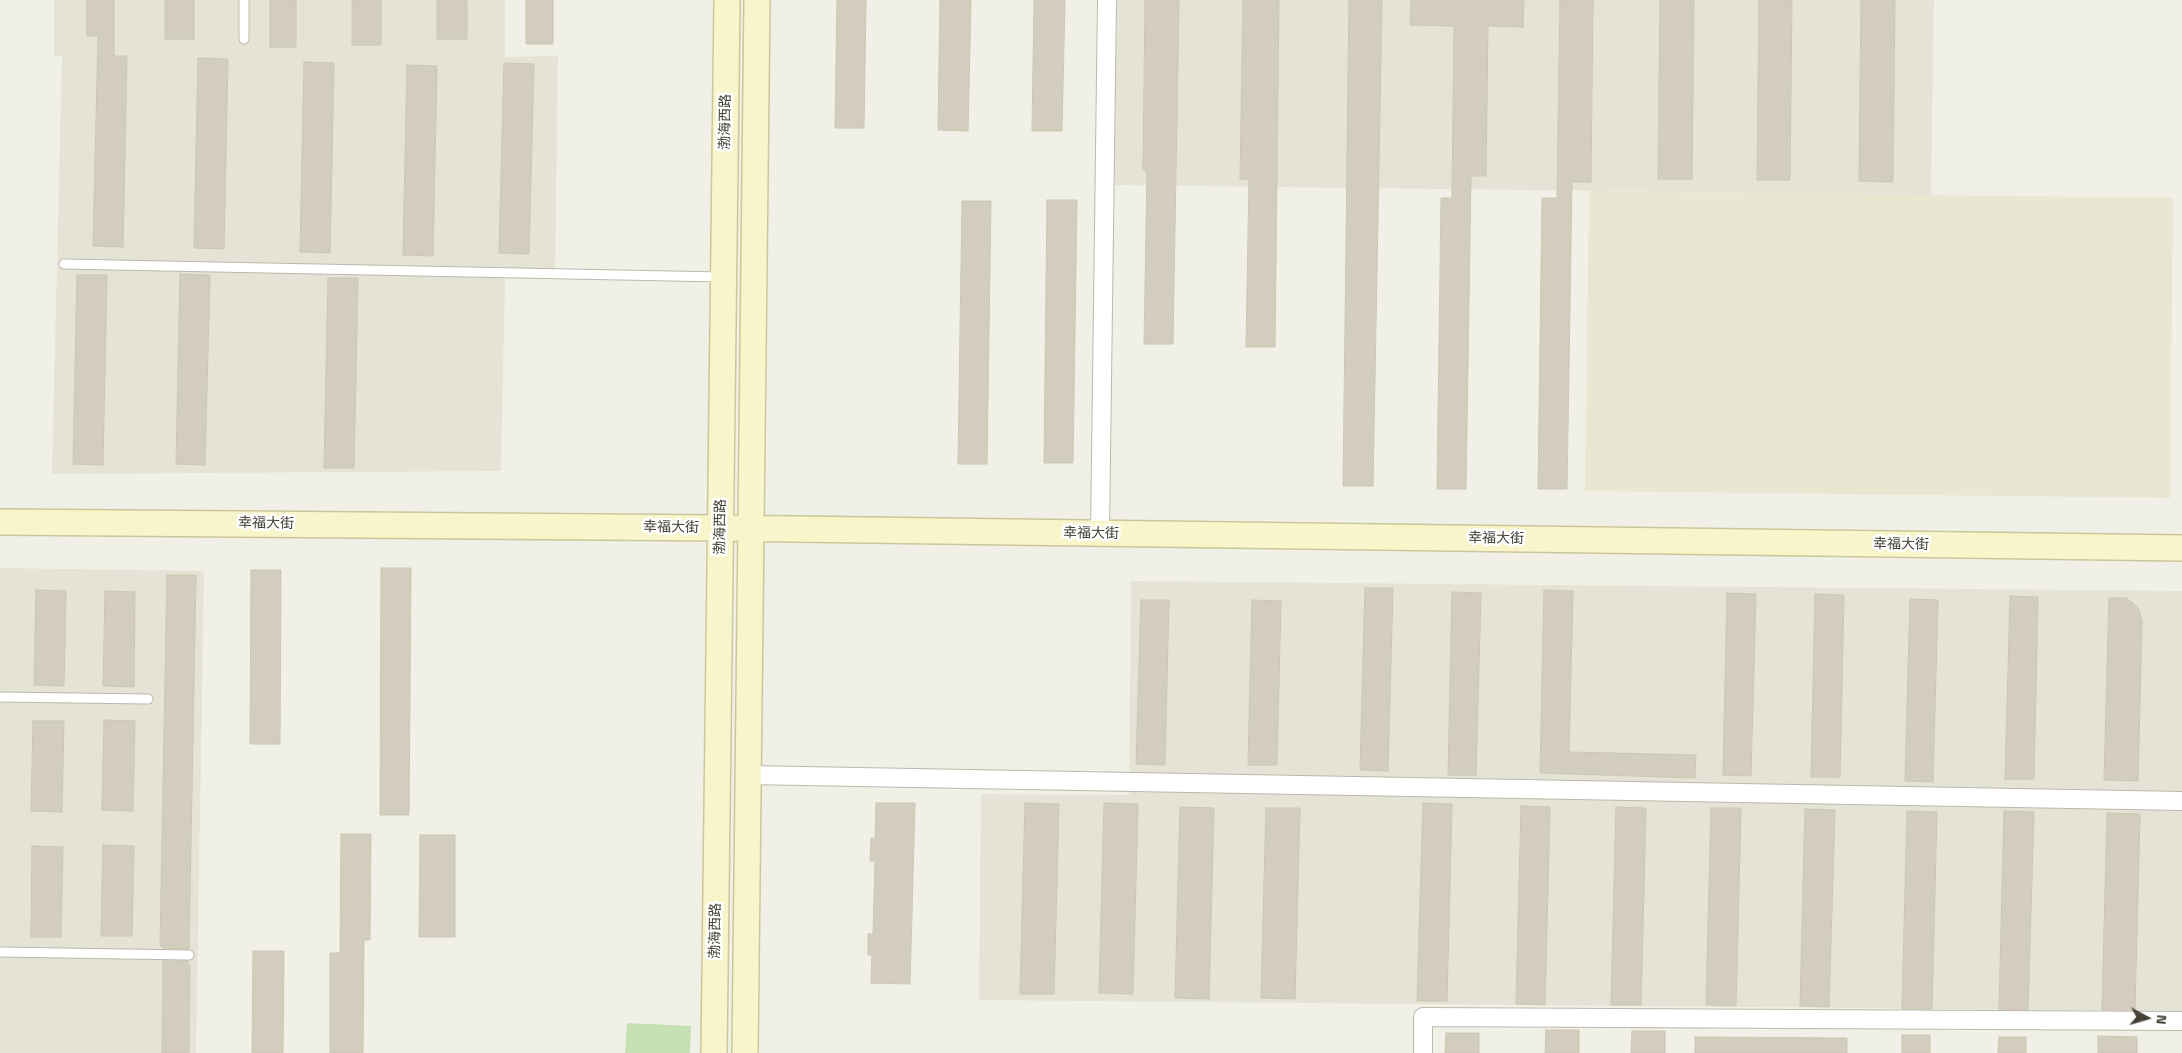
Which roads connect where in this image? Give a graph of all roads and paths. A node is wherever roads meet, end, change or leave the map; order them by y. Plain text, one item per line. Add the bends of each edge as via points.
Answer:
1 (244, 0) edge
2 (727, 0) edge
3 (757, 0) edge
4 (1107, 0) edge
5 (244, 39) dead end
6 (64, 264) dead end
7 (724, 277) junction
8 (0, 522) edge
9 (721, 528) junction
10 (751, 530) junction
11 (1100, 534) junction
12 (2182, 548) edge
13 (0, 697) edge
14 (148, 699) dead end
15 (748, 775) junction
16 (2182, 801) edge
17 (0, 952) edge
18 (189, 955) dead end
19 (2182, 1020) edge
20 (714, 1053) edge
21 (745, 1053) edge
22 (1423, 1053) edge

1 - 5 lane
2 - 7 street, 渤海西路
3 - 10 street
4 - 11 street
6 - 7 lane
7 - 9 street, 渤海西路
8 - 9 street, 幸福大街
9 - 10 street, 幸福大街
9 - 20 street, 渤海西路
10 - 11 street, 幸福大街
10 - 15 street
11 - 12 street, 幸福大街
13 - 14 lane
15 - 16 street
15 - 21 street
17 - 18 lane
19 - 22 street via 1423,1017

